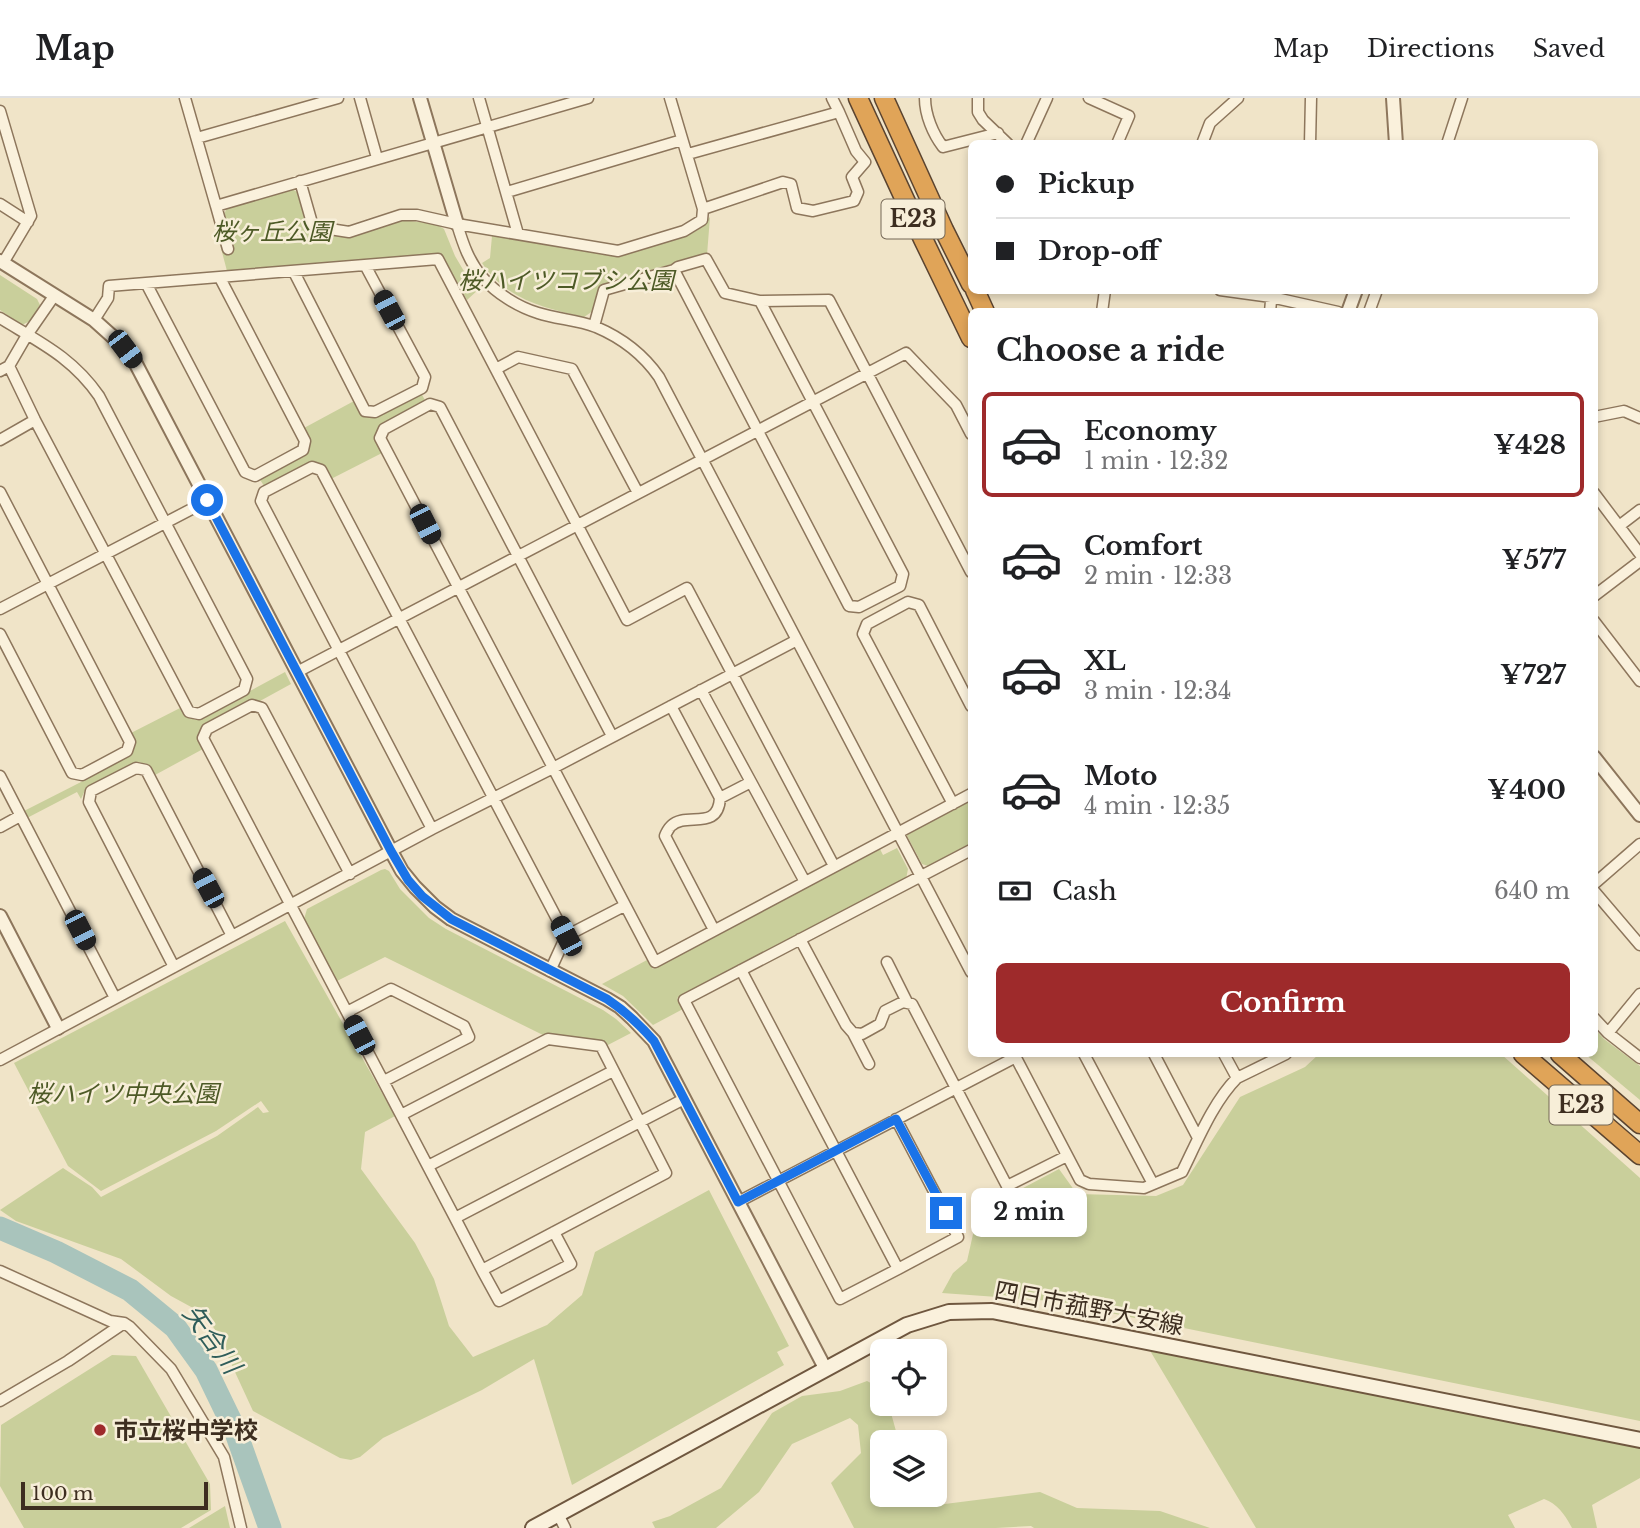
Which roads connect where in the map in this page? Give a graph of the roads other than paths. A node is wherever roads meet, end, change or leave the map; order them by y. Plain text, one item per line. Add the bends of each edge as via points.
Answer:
1 (185, 98) edge
2 (338, 98) edge
3 (359, 98) edge
4 (420, 98) edge
5 (479, 98) edge
6 (588, 98) edge
7 (670, 98) edge
8 (832, 98) edge
9 (858, 98) edge
10 (884, 98) edge
11 (925, 98) edge
12 (978, 98) edge
13 (1047, 98) edge
14 (1089, 98) edge
15 (1238, 98) edge
16 (1311, 98) edge
17 (1394, 98) edge
18 (1462, 98) edge
19 (839, 112) junction
20 (1, 118) edge
21 (487, 127) junction
22 (998, 133) junction
23 (197, 138) junction
24 (682, 140) junction
25 (970, 140) edge
26 (1004, 140) edge
27 (1028, 140) edge
28 (1119, 140) edge
29 (1204, 140) edge
30 (1310, 140) edge
31 (1396, 140) edge
32 (1448, 140) edge
33 (968, 141) edge
34 (433, 143) junction
35 (688, 154) junction
36 (377, 158) junction
37 (300, 181) junction
38 (507, 192) junction
39 (0, 204) edge
40 (216, 206) junction
41 (703, 209) junction
42 (28, 222) junction
43 (457, 225) junction
44 (518, 234) junction
45 (228, 249) dead end
46 (1, 262) edge
47 (365, 265) junction
48 (674, 270) junction
49 (294, 272) junction
50 (220, 278) junction
51 (968, 278) edge
52 (146, 283) junction
53 (1272, 294) edge
54 (54, 296) junction
55 (760, 302) junction
56 (1323, 308) edge
57 (0, 318) edge
58 (94, 320) junction
59 (594, 326) junction
60 (968, 332) edge
61 (27, 335) junction
62 (5, 369) edge
63 (496, 369) junction
64 (867, 373) junction
65 (812, 402) junction
66 (1598, 416) edge
67 (1640, 418) edge
68 (35, 420) junction
69 (968, 428) edge
70 (758, 431) junction
71 (0, 440) edge
72 (702, 459) junction
73 (0, 492) edge
74 (638, 493) junction
75 (1598, 499) edge
76 (207, 500) junction
77 (1640, 510) edge
78 (165, 522) junction
79 (578, 526) junction
80 (1619, 526) junction
81 (105, 553) junction
82 (1640, 554) edge
83 (518, 557) junction
84 (1640, 561) edge
85 (968, 566) edge
86 (47, 583) junction
87 (900, 586) junction
88 (458, 587) junction
89 (1598, 593) edge
90 (908, 603) junction
91 (859, 607) junction
92 (0, 609) edge
93 (398, 619) junction
94 (867, 624) junction
95 (1598, 626) edge
96 (0, 634) edge
97 (797, 640) junction
98 (339, 650) junction
99 (297, 672) junction
100 (732, 674) junction
101 (1640, 681) edge
102 (701, 690) junction
103 (968, 700) edge
104 (671, 706) junction
105 (612, 736) junction
106 (1598, 762) edge
107 (553, 768) junction
108 (0, 776) edge
109 (751, 782) junction
110 (968, 796) edge
111 (720, 798) junction
112 (493, 799) junction
113 (953, 804) junction
114 (1640, 815) edge
115 (20, 816) junction
116 (0, 827) edge
117 (432, 829) junction
118 (899, 832) junction
119 (1640, 844) edge
120 (391, 851) junction
121 (968, 852) edge
122 (834, 866) junction
123 (350, 874) junction
124 (922, 876) junction
125 (805, 881) junction
126 (1598, 881) edge
127 (1598, 896) edge
128 (290, 905) junction
129 (624, 906) junction
130 (0, 916) edge
131 (714, 930) junction
132 (232, 936) junction
133 (566, 936) junction
134 (800, 939) junction
135 (1640, 945) edge
136 (887, 962) dead end
137 (968, 966) edge
138 (174, 967) junction
139 (741, 970) junction
140 (550, 971) junction
141 (1640, 995) edge
142 (115, 998) junction
143 (908, 1002) junction
144 (347, 1012) junction
145 (1598, 1022) edge
146 (58, 1028) junction
147 (853, 1033) junction
148 (1608, 1033) junction
149 (1011, 1057) edge
150 (1016, 1057) edge
151 (1086, 1057) edge
152 (1156, 1057) edge
153 (1226, 1057) edge
154 (1280, 1057) edge
155 (1526, 1057) edge
156 (1563, 1057) edge
157 (1640, 1058) edge
158 (0, 1060) edge
159 (869, 1064) dead end
160 (613, 1070) junction
161 (1237, 1079) junction
162 (383, 1081) junction
163 (956, 1088) junction
164 (684, 1099) junction
165 (401, 1115) junction
166 (896, 1119) junction
167 (640, 1121) junction
168 (1640, 1124) edge
169 (1198, 1138) junction
170 (836, 1150) junction
171 (1640, 1155) edge
172 (1067, 1156) junction
173 (428, 1166) junction
174 (779, 1180) junction
175 (1153, 1184) junction
176 (738, 1202) junction
177 (455, 1218) junction
178 (554, 1232) junction
179 (898, 1269) junction
180 (482, 1270) junction
181 (0, 1271) edge
182 (124, 1323) junction
183 (825, 1368) junction
184 (0, 1401) edge
185 (1640, 1440) edge
186 (558, 1514) junction
187 (241, 1528) edge
188 (533, 1528) edge
189 (565, 1528) edge

1 - 23 street
2 - 23 street
3 - 36 street
4 - 34 street
5 - 21 street
6 - 21 street
7 - 24 street
8 - 19 street
9 - 60 highway, E23
10 - 51 highway, E23
11 - 33 street via 943,147
12 - 22 street via 978,112
13 - 27 street
14 - 28 street via 1129,116
15 - 29 street via 1210,123
16 - 30 street
17 - 31 street
18 - 32 street
19 - 35 street
19 - 41 street via 865,162 852,177 858,192 854,201 813,211 797,208 791,184 783,182
20 - 42 street via 31,216
21 - 34 street
21 - 38 street
22 - 25 street
22 - 26 street
23 - 40 street
24 - 35 street
24 - 38 street
34 - 36 street
34 - 43 street
35 - 41 street
36 - 37 street
37 - 40 street
37 - 43 street via 317,227 349,232 401,215
38 - 44 street
39 - 42 street
40 - 45 street
41 - 44 street via 702,220 684,231 618,251
42 - 46 street
43 - 44 street
43 - 59 street via 473,264 496,290 538,313
46 - 54 street
47 - 49 street
47 - 49 street via 425,377 422,388 375,412 365,411
47 - 63 street via 439,260
48 - 55 street via 706,259 725,293
48 - 59 street via 604,290
48 - 70 street
49 - 50 street
50 - 52 street
50 - 52 street via 305,441 303,450 255,475 245,472
52 - 58 street via 109,286 108,298
53 - 56 street
54 - 58 street
54 - 61 street
55 - 64 street via 829,300
55 - 65 street
57 - 61 street
58 - 76 street via 136,364
59 - 72 street via 633,348 652,367
61 - 62 street
61 - 78 street via 60,354 92,385
62 - 68 street
63 - 74 street via 518,357 572,369
63 - 79 street
64 - 65 street
64 - 69 street via 906,353 956,405
64 - 85 street
65 - 70 street
65 - 87 street via 903,574
66 - 67 street via 1624,411
68 - 71 street
68 - 81 street
70 - 72 street
70 - 91 street via 849,606
72 - 74 street
72 - 97 street
73 - 86 street
74 - 79 street
75 - 80 street
76 - 78 street
76 - 99 street
77 - 80 street
78 - 81 street
78 - 81 street via 247,679 244,690 199,714 190,712
79 - 83 street
79 - 100 street via 626,620 687,589
80 - 82 street
81 - 86 street
83 - 88 street
83 - 88 street via 440,407 430,404 384,429 380,438
83 - 105 street
84 - 89 street
86 - 92 street
86 - 96 street via 130,742 127,751 82,775 72,773
87 - 90 street
87 - 91 street
88 - 93 street
88 - 107 street
90 - 94 street
90 - 103 street via 919,605
91 - 94 street
93 - 98 street
93 - 98 street via 321,470 312,467 264,492 261,501
93 - 112 street
94 - 113 street via 863,634
95 - 101 street
97 - 100 street
97 - 118 street
98 - 99 street
98 - 117 street
99 - 120 street
100 - 102 street
100 - 122 street
102 - 104 street
102 - 109 street
104 - 105 street
104 - 111 street
105 - 107 street
106 - 114 street
107 - 112 street
107 - 129 street
108 - 115 street
109 - 111 street
109 - 125 street
110 - 113 street
111 - 131 street via 716,813 702,821 681,821 665,836
112 - 117 street
112 - 133 street
113 - 118 street
115 - 116 street
115 - 142 street
117 - 120 street
118 - 122 street
118 - 124 street
119 - 126 street
120 - 123 street
120 - 140 street via 408,880 435,907
121 - 124 street
122 - 125 street
123 - 128 street
123 - 128 street via 262,708 252,705 207,729 203,738
124 - 134 street
124 - 137 street
125 - 131 street
127 - 135 street
128 - 132 street
128 - 144 street
129 - 131 street via 655,962
129 - 133 street
130 - 146 street
132 - 138 street
132 - 138 street via 146,770 136,768 91,791 89,802
133 - 140 street
134 - 139 street
134 - 147 street
136 - 143 street
138 - 142 street
139 - 170 street
139 - 174 street via 684,1000
140 - 164 street via 607,999 632,1018 654,1041
141 - 148 street
142 - 146 street
143 - 147 street via 885,1011 880,1024 862,1034
143 - 163 street
144 - 162 street
144 - 162 street via 391,989 464,1026 469,1037
145 - 148 street
146 - 158 street
147 - 159 street
148 - 157 street
149 - 163 street
150 - 172 street
151 - 175 street
152 - 169 street
153 - 161 street
154 - 161 street
155 - 171 highway, E23
156 - 168 highway, E23
160 - 165 street via 601,1046 548,1040
160 - 167 street
160 - 173 street
161 - 169 street
162 - 165 street
163 - 166 street
163 - 172 street via 1007,1186
164 - 167 street
164 - 176 street
165 - 173 street
166 - 170 street
166 - 179 street via 958,1237
167 - 177 street
167 - 178 street via 666,1173
169 - 175 street via 1182,1172
170 - 174 street
170 - 179 street
172 - 175 street via 1080,1180 1088,1184 1144,1188
173 - 177 street
174 - 176 street
174 - 179 street via 840,1299
176 - 183 street
177 - 180 street
178 - 180 street
178 - 180 street via 571,1264 499,1301
181 - 182 street via 110,1321
182 - 184 street
182 - 187 street via 171,1369 224,1457
183 - 185 main road, 四日市菰野大安線 via 907,1325 948,1312 992,1311
183 - 186 main road, 四日市菰野大安線
186 - 188 main road, 四日市菰野大安線
186 - 189 street

